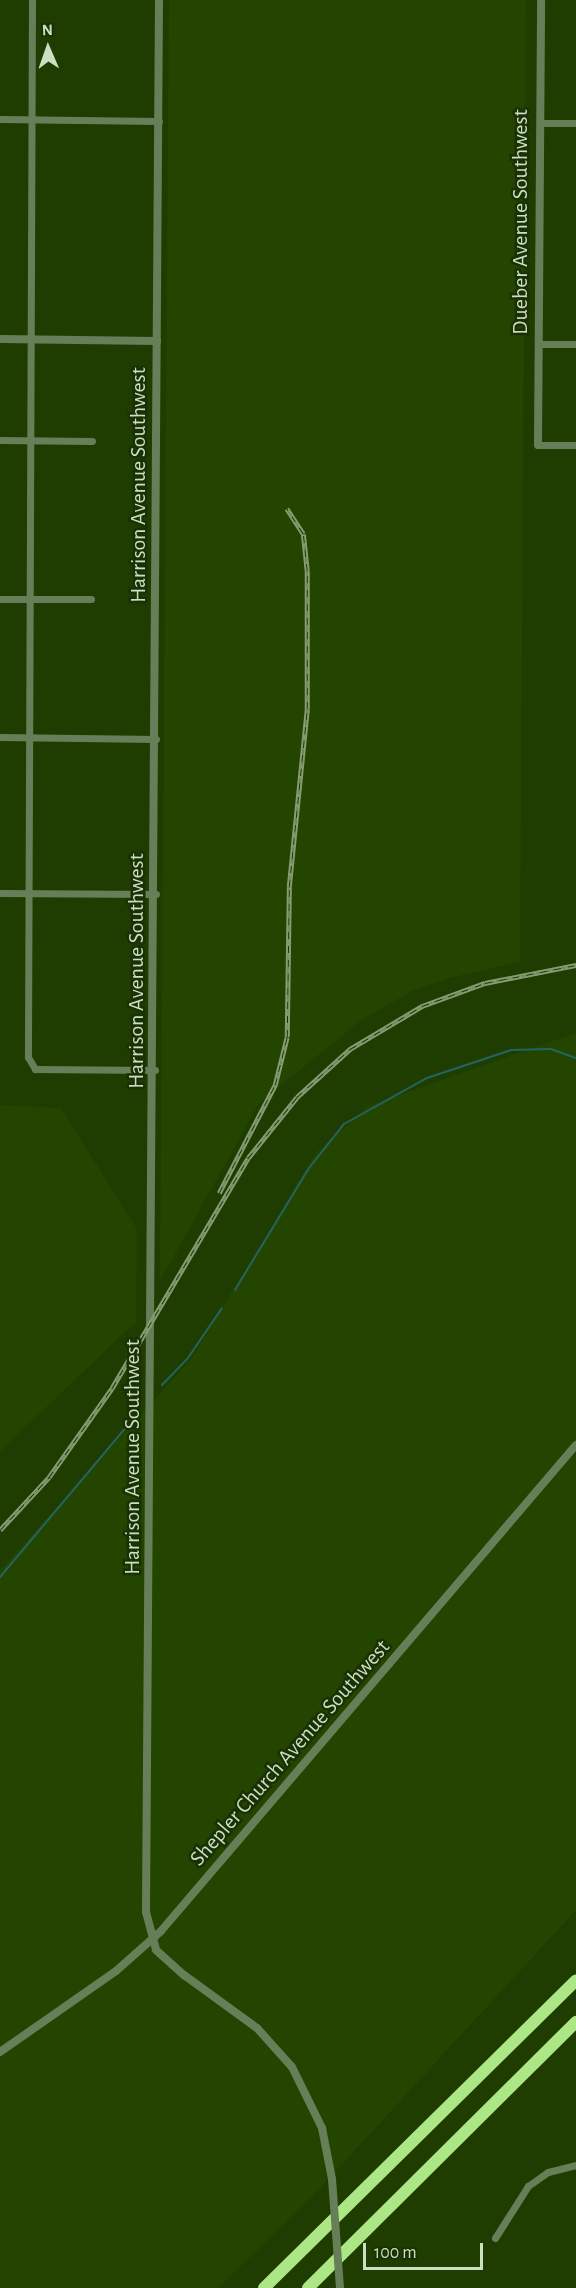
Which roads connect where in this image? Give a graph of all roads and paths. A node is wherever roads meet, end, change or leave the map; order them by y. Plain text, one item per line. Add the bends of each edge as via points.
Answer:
1 (32, 0) edge
2 (159, 0) edge
3 (541, 0) edge
4 (0, 119) edge
5 (31, 119) junction
6 (159, 121) junction
7 (540, 123) junction
8 (576, 123) edge
9 (0, 339) edge
10 (30, 339) junction
11 (157, 342) junction
12 (539, 344) junction
13 (576, 344) edge
14 (0, 440) edge
15 (30, 440) junction
16 (92, 441) dead end
17 (538, 445) joint
18 (576, 445) edge
19 (0, 598) edge
20 (29, 599) junction
21 (91, 599) dead end
22 (0, 737) edge
23 (29, 738) junction
24 (156, 739) junction
25 (0, 893) edge
26 (29, 893) junction
27 (156, 894) junction
28 (155, 1070) junction
29 (576, 1446) edge
30 (151, 1941) junction
31 (576, 1980) edge
32 (576, 2022) edge
33 (0, 2052) edge
34 (576, 2165) edge
35 (495, 2238) dead end
36 (264, 2288) edge
37 (308, 2288) edge
38 (340, 2288) edge

1 - 5 street
2 - 6 street, Harrison Avenue Southwest
3 - 7 street, Dueber Avenue Southwest
4 - 5 street
5 - 6 street
5 - 10 street
6 - 11 street, Harrison Avenue Southwest
7 - 8 street
7 - 12 street, Dueber Avenue Southwest
9 - 10 street
10 - 11 street
10 - 15 street
11 - 24 street, Harrison Avenue Southwest
12 - 13 street
12 - 17 street, Dueber Avenue Southwest
14 - 15 street
15 - 16 street
15 - 20 street
17 - 18 street
19 - 20 street
20 - 21 street
20 - 23 street
22 - 23 street
23 - 24 street
23 - 26 street
24 - 27 street, Harrison Avenue Southwest
25 - 26 street
26 - 27 street
26 - 28 street via 31,1067
27 - 28 street, Harrison Avenue Southwest
28 - 30 street, Harrison Avenue Southwest via 147,1881
29 - 30 street, Shepler Church Avenue Southwest
30 - 33 street, Shepler Church Avenue Southwest
30 - 38 street, bridge via 184,1975 257,2028 292,2067 318,2116 332,2179
31 - 36 highway
32 - 37 highway
34 - 35 street via 548,2172 528,2186

